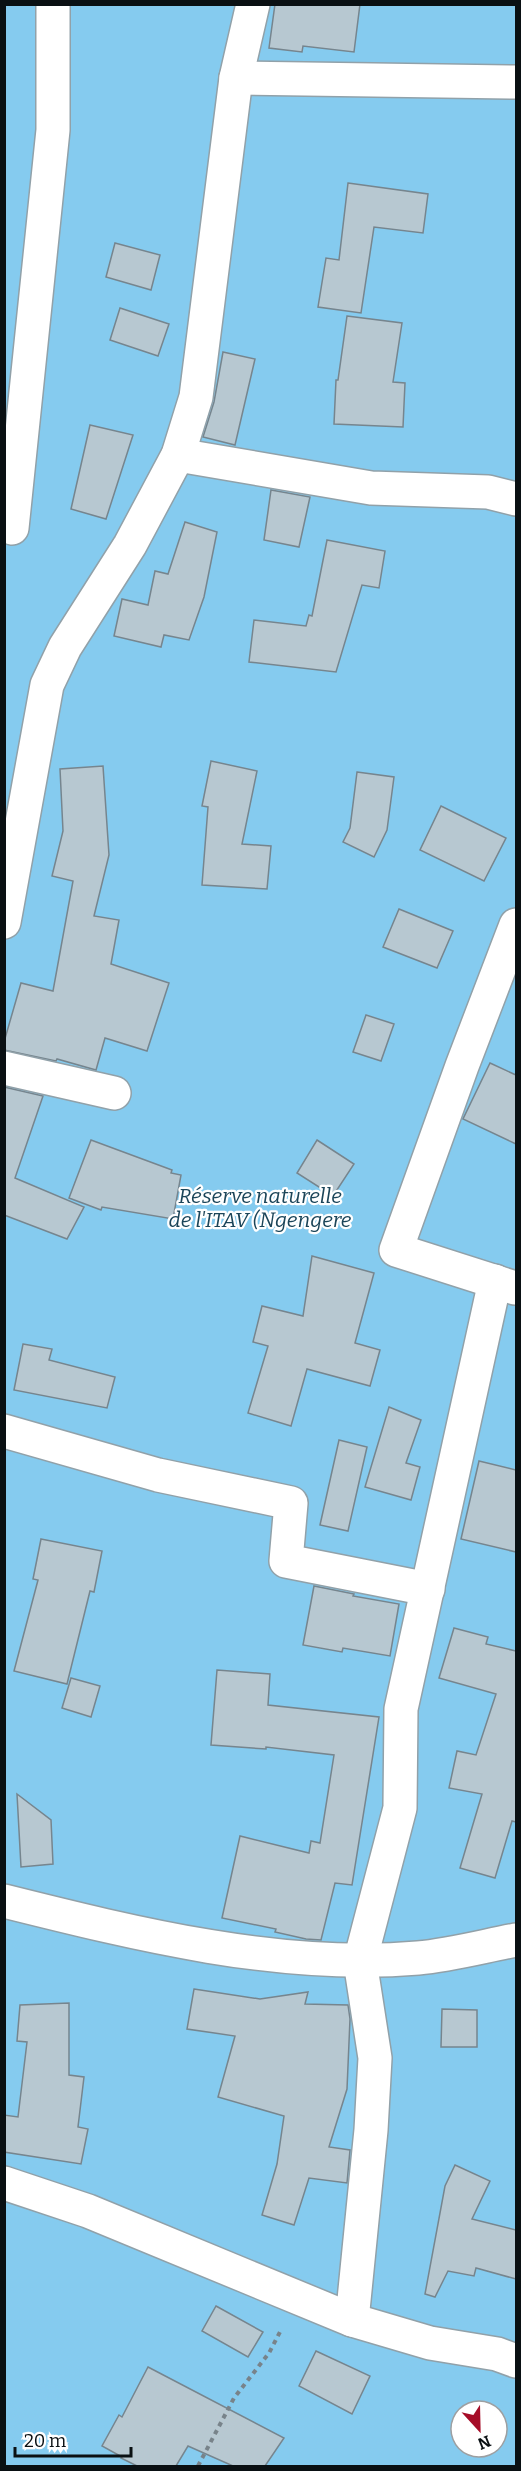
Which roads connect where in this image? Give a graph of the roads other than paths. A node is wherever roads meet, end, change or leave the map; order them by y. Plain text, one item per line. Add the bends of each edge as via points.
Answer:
1 (53, 4) edge
2 (253, 4) edge
3 (236, 78) junction
4 (516, 82) edge
5 (178, 455) junction
6 (516, 499) edge
7 (12, 528) dead end
8 (4, 922) edge
9 (516, 925) edge
10 (4, 1068) edge
11 (114, 1092) dead end
12 (506, 1285) edge
13 (4, 1431) edge
14 (428, 1589) junction
15 (4, 1901) edge
16 (516, 1940) edge
17 (360, 1961) junction
18 (4, 2183) edge
19 (352, 2320) junction
20 (516, 2361) edge

1 - 7 street via 53,130
2 - 3 street
3 - 4 street
3 - 5 street via 196,397
5 - 6 street via 371,488 488,492
5 - 8 street via 130,545 65,647 47,685
9 - 12 street via 396,1250
10 - 11 street
12 - 14 street
13 - 14 street via 158,1475 291,1503 285,1561
14 - 17 street via 401,1709 400,1808
15 - 17 street via 124,1931 283,1957
16 - 17 street via 420,1958
17 - 19 street via 375,2058
18 - 19 street via 88,2211
19 - 20 street via 430,2343

